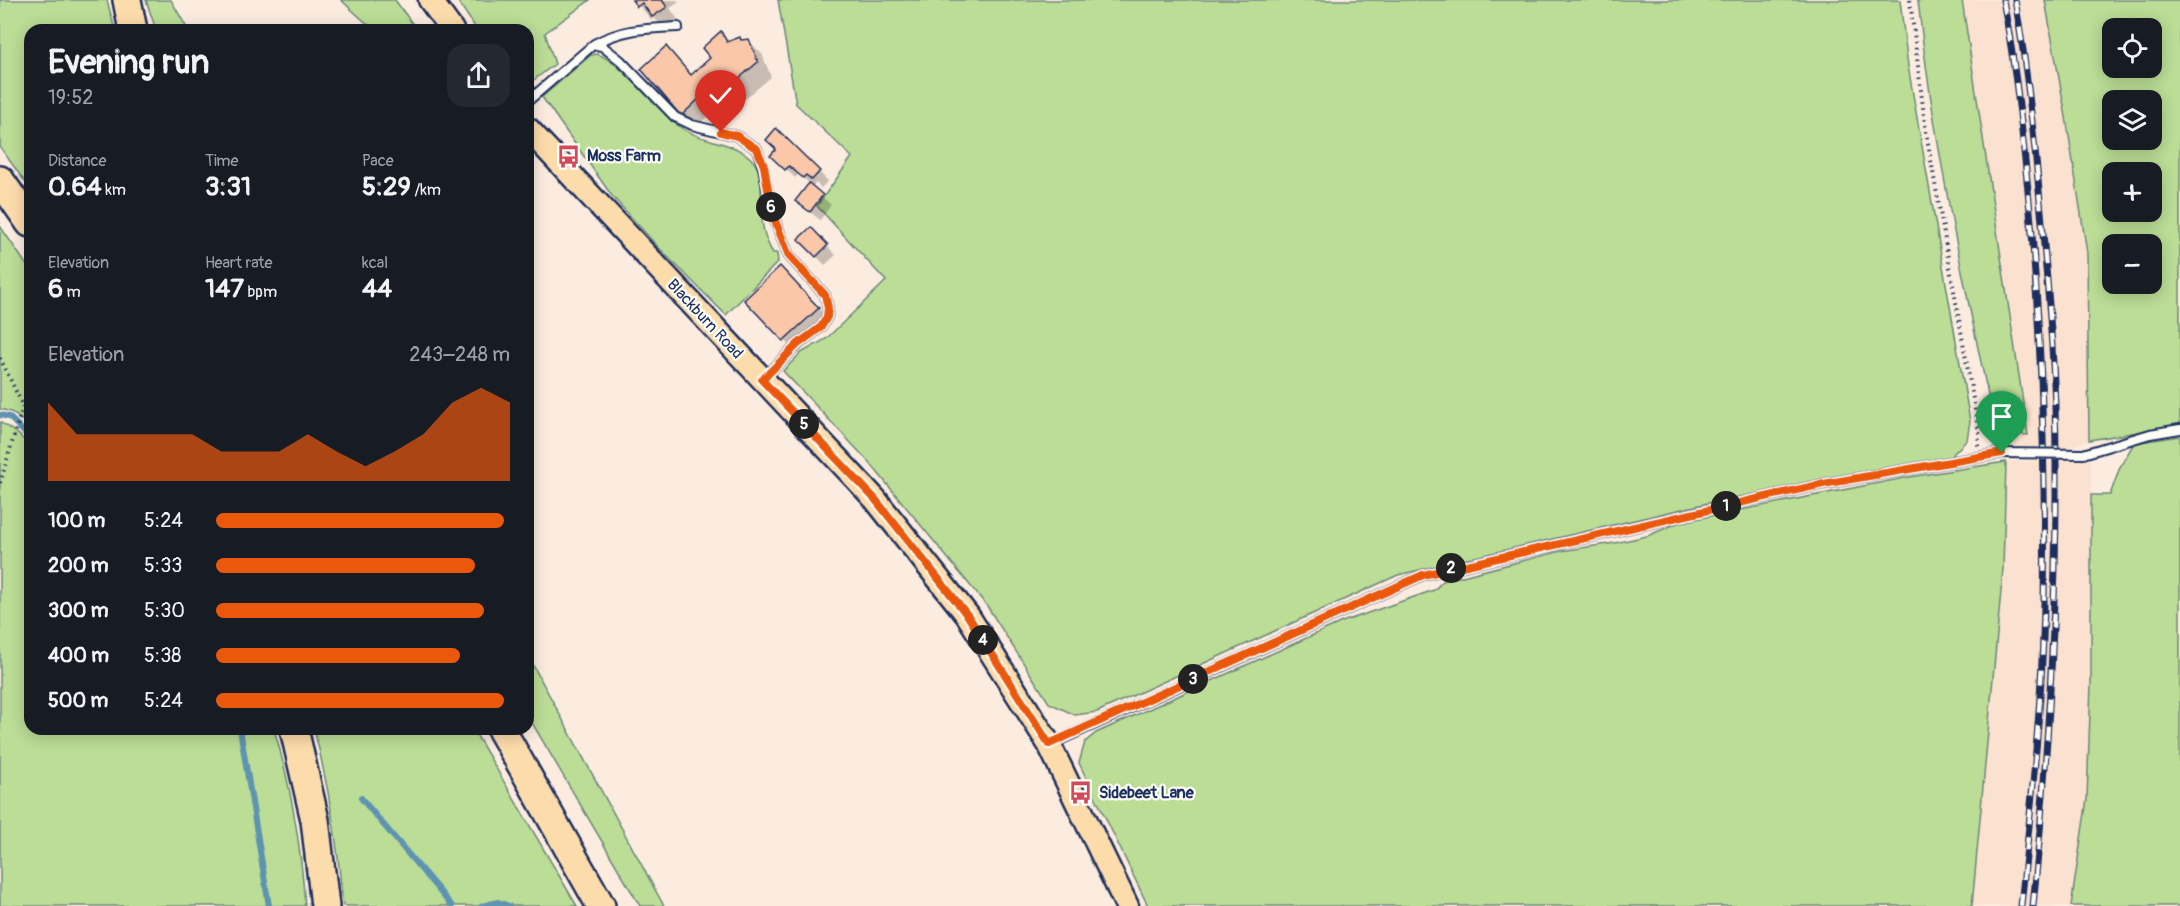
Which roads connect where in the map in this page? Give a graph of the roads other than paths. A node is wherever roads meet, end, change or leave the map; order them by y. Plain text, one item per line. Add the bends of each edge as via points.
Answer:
1 (127, 0) edge
2 (430, 0) edge
3 (133, 24) edge
4 (448, 24) edge
5 (678, 27) dead end
6 (593, 45) junction
7 (534, 96) edge
8 (534, 135) edge
9 (0, 180) edge
10 (24, 214) edge
11 (762, 380) junction
12 (2180, 429) edge
13 (295, 735) edge
14 (504, 735) edge
15 (1049, 744) junction
16 (326, 906) edge
17 (601, 906) edge
18 (1127, 906) edge

1 - 3 highway
2 - 4 main road
5 - 6 lane via 615,34
6 - 7 lane
6 - 11 lane via 602,46 620,60 675,117 737,136 757,149 772,213 789,256 825,295 828,308 821,327
8 - 11 main road, Blackburn Road
9 - 10 highway
11 - 15 main road, Blackburn Road via 875,499 968,616
12 - 15 lane, bridge via 2083,454 2002,453 1823,484 1423,575
13 - 16 highway via 315,820
14 - 17 highway
15 - 18 main road, Blackburn Road

